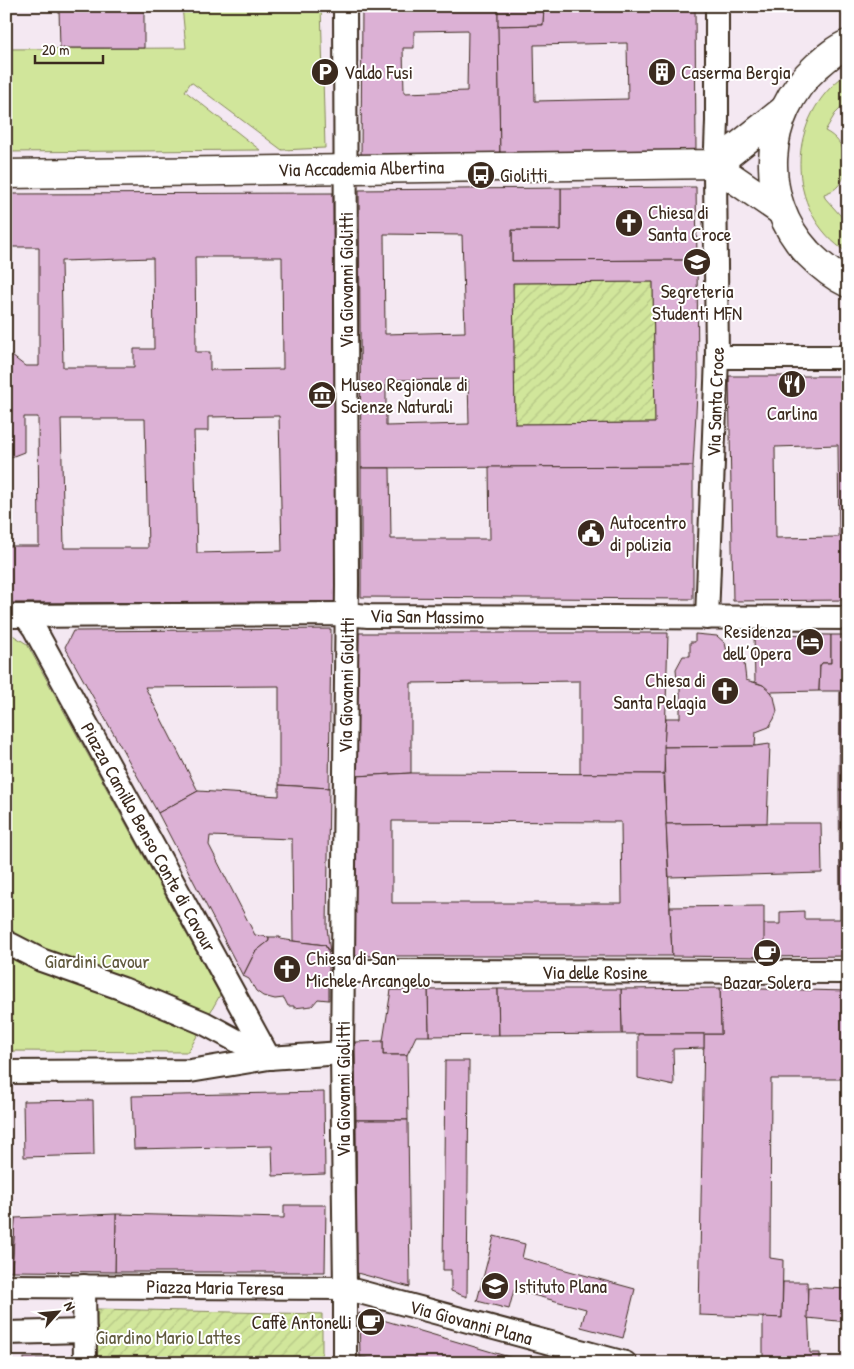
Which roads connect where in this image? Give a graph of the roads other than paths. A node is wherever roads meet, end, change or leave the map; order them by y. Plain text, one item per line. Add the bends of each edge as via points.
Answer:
1 (345, 6) edge
2 (717, 6) edge
3 (848, 44) edge
4 (784, 110) junction
5 (716, 164) junction
6 (345, 169) junction
7 (6, 174) edge
8 (781, 211) junction
9 (848, 283) edge
10 (717, 357) junction
11 (848, 357) edge
12 (346, 614) junction
13 (16, 616) edge
14 (707, 618) junction
15 (848, 618) edge
16 (6, 942) edge
17 (41, 960) junction
18 (6, 962) edge
19 (343, 971) junction
20 (848, 972) edge
21 (342, 1054) junction
22 (269, 1058) junction
23 (6, 1072) edge
24 (6, 1286) edge
25 (84, 1286) junction
26 (346, 1288) junction
27 (85, 1332) junction
28 (6, 1333) edge
29 (85, 1363) edge
30 (345, 1363) edge
31 (625, 1363) edge

1 - 6 street, Via Giovanni Giolitti
2 - 5 street, Via Santa Croce
3 - 4 street via 804,77
4 - 5 street
4 - 8 street via 773,159
5 - 6 street, Via Accademia Albertina
5 - 8 street
5 - 10 street, Via Santa Croce
6 - 7 street, Via Accademia Albertina
6 - 12 street, Via Giovanni Giolitti
8 - 9 street via 801,245 828,272
10 - 11 street
10 - 14 street, Via Santa Croce
12 - 13 street, Via San Massimo
12 - 14 street, Via San Massimo
12 - 19 street, Via Giovanni Giolitti
13 - 22 street, Piazza Camillo Benso Conte di Cavour via 34,628
14 - 15 street, Via San Massimo
16 - 17 street
17 - 18 street
17 - 22 street via 195,1019
19 - 20 street, Via delle Rosine
19 - 21 street, Via Giovanni Giolitti
21 - 22 street
21 - 26 street, Via Giovanni Giolitti
22 - 23 street via 190,1071
24 - 25 street, Piazza Maria Teresa
25 - 26 street, Piazza Maria Teresa
25 - 27 street
26 - 30 street, Via Giovanni Giolitti
26 - 31 street, Via Giovanni Plana
27 - 28 street
27 - 29 street

